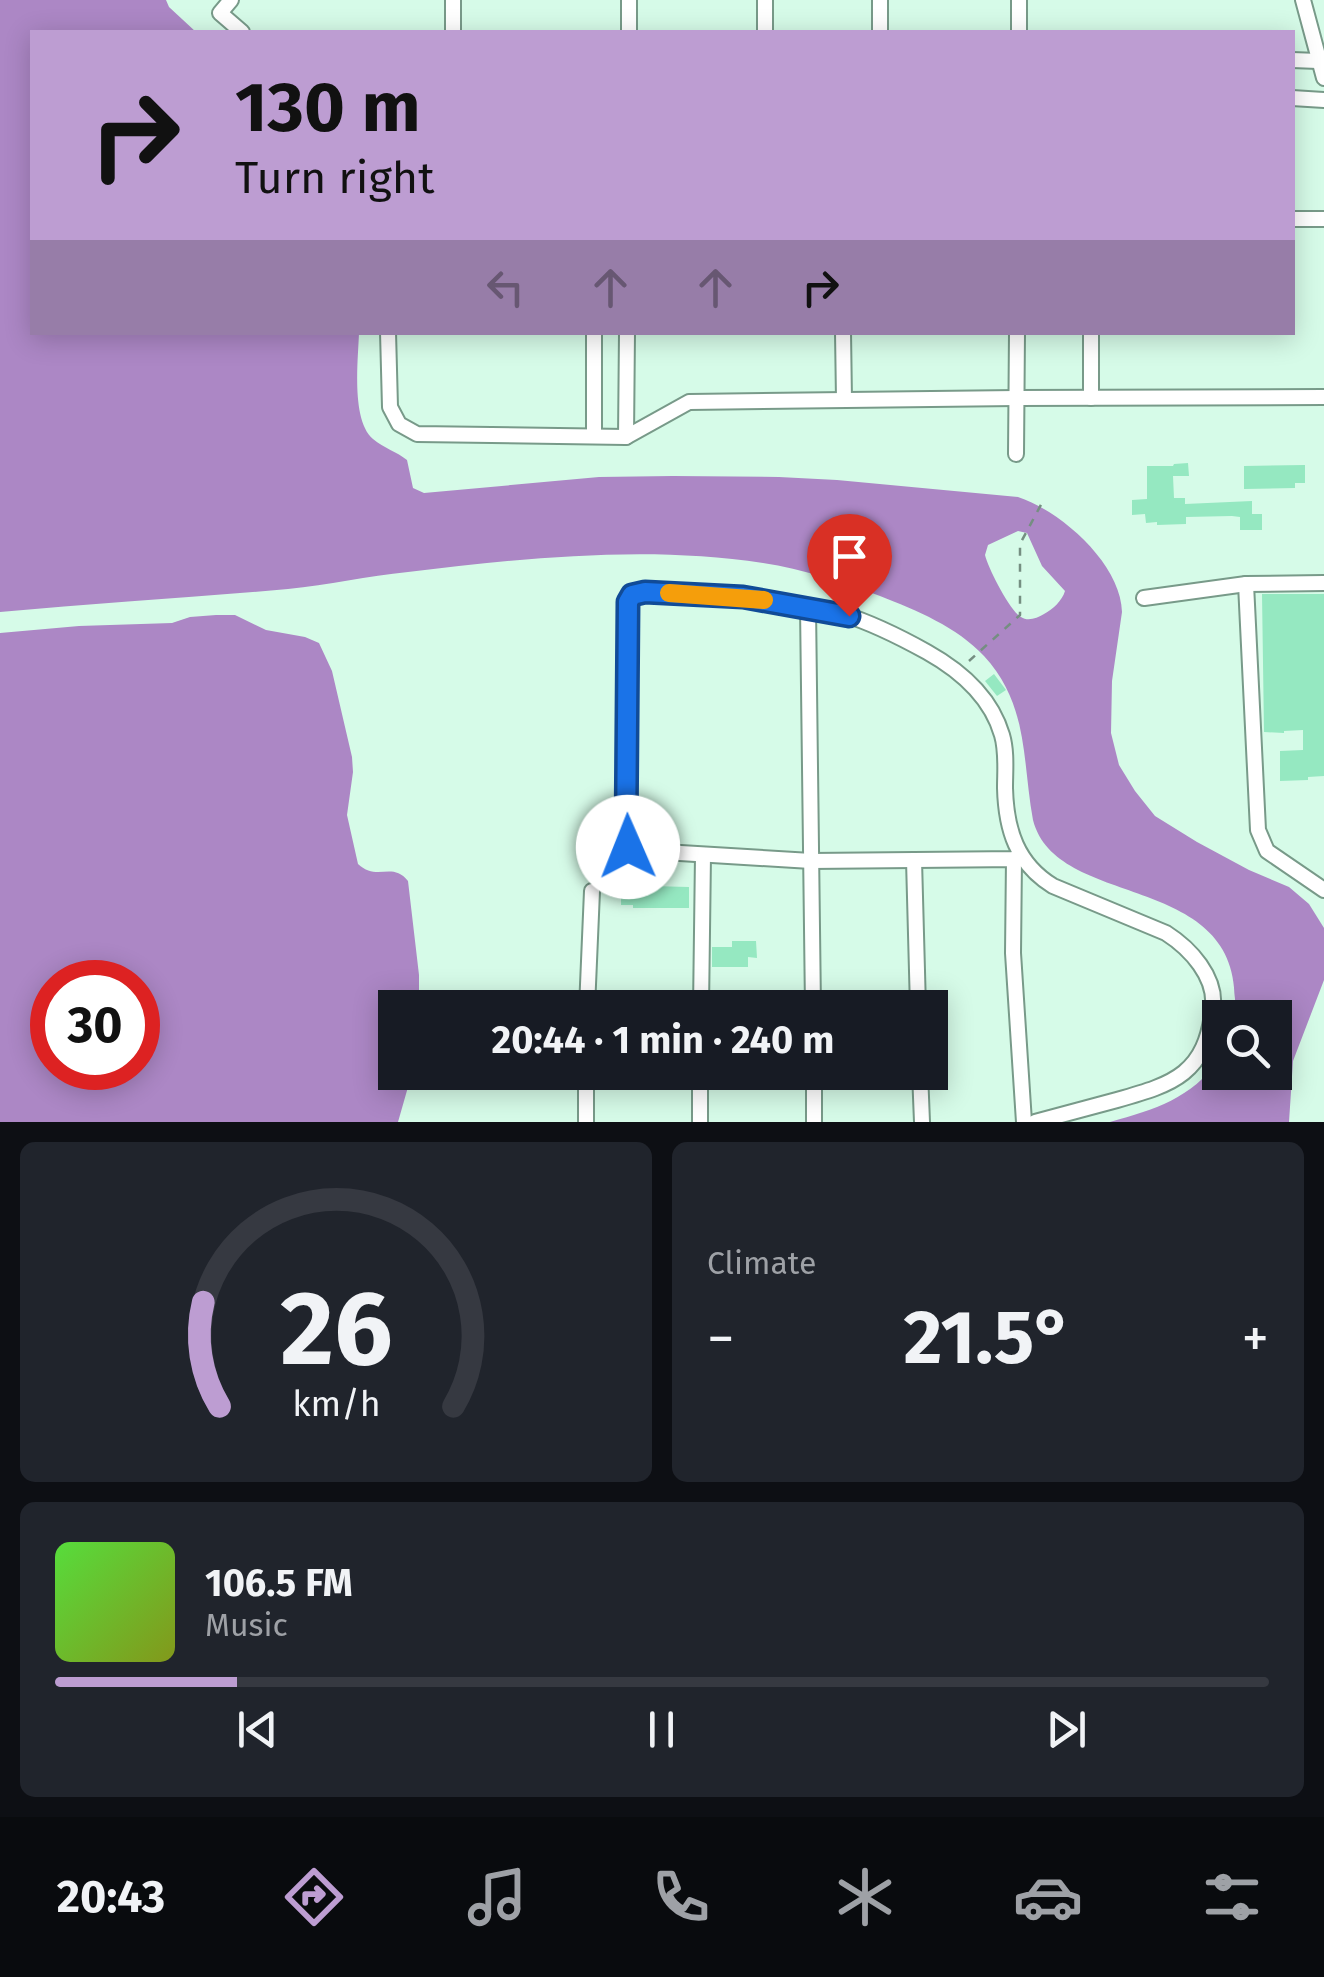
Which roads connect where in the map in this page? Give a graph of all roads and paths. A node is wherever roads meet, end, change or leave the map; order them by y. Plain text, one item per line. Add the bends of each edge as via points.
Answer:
1 (230, 0) edge
2 (453, 0) edge
3 (630, 0) edge
4 (765, 0) edge
5 (880, 0) edge
6 (1019, 0) edge
7 (1303, 0) edge
8 (240, 30) edge
9 (452, 30) edge
10 (629, 30) edge
11 (765, 30) edge
12 (880, 30) edge
13 (1019, 30) edge
14 (1295, 60) edge
15 (1318, 61) junction
16 (1324, 78) edge
17 (1295, 98) edge
18 (1324, 100) edge
19 (1295, 219) edge
20 (1324, 219) edge
21 (388, 335) edge
22 (594, 335) edge
23 (627, 335) edge
24 (844, 335) edge
25 (1016, 335) edge
26 (1091, 335) edge
27 (1324, 397) edge
28 (1016, 398) junction
29 (1092, 398) junction
30 (844, 400) junction
31 (594, 436) junction
32 (626, 437) junction
33 (1016, 454) dead end
34 (1043, 500) dead end
35 (1324, 582) edge
36 (1246, 584) junction
37 (1144, 598) dead end
38 (808, 607) junction
39 (975, 655) dead end
40 (704, 854) junction
41 (1017, 859) junction
42 (914, 860) junction
43 (811, 861) junction
44 (1324, 890) edge
45 (592, 891) dead end
46 (588, 990) edge
47 (701, 990) edge
48 (813, 990) edge
49 (918, 990) edge
50 (586, 1090) edge
51 (700, 1090) edge
52 (814, 1090) edge
53 (921, 1090) edge
54 (586, 1122) edge
55 (700, 1122) edge
56 (814, 1122) edge
57 (922, 1122) edge
58 (1024, 1122) edge
59 (1035, 1122) edge

1 - 8 street via 220,13
2 - 9 street
3 - 10 street
4 - 11 street
5 - 12 street
6 - 13 street
7 - 15 street
14 - 15 street
15 - 16 street
17 - 18 street
19 - 20 street
21 - 31 street via 390,407 399,424 417,434
22 - 31 street
23 - 32 street
24 - 30 street
25 - 28 street
26 - 29 street
27 - 29 street
28 - 29 street
28 - 30 street
28 - 33 street
30 - 32 street via 690,402
31 - 32 street
34 - 39 path via 1020,544 1020,614
35 - 36 street
36 - 37 street
36 - 44 street via 1258,830 1266,851
38 - 40 street via 692,594 645,592 630,598 628,847
38 - 41 street via 890,632 948,664 978,691 1003,738
38 - 43 street
40 - 43 street
40 - 47 street
41 - 42 street
41 - 58 street via 1013,954
41 - 59 street via 1053,886 1179,942 1204,970 1214,996 1203,1048 1174,1081
42 - 43 street
42 - 49 street
43 - 48 street
45 - 46 street
50 - 54 street
51 - 55 street
52 - 56 street
53 - 57 street

